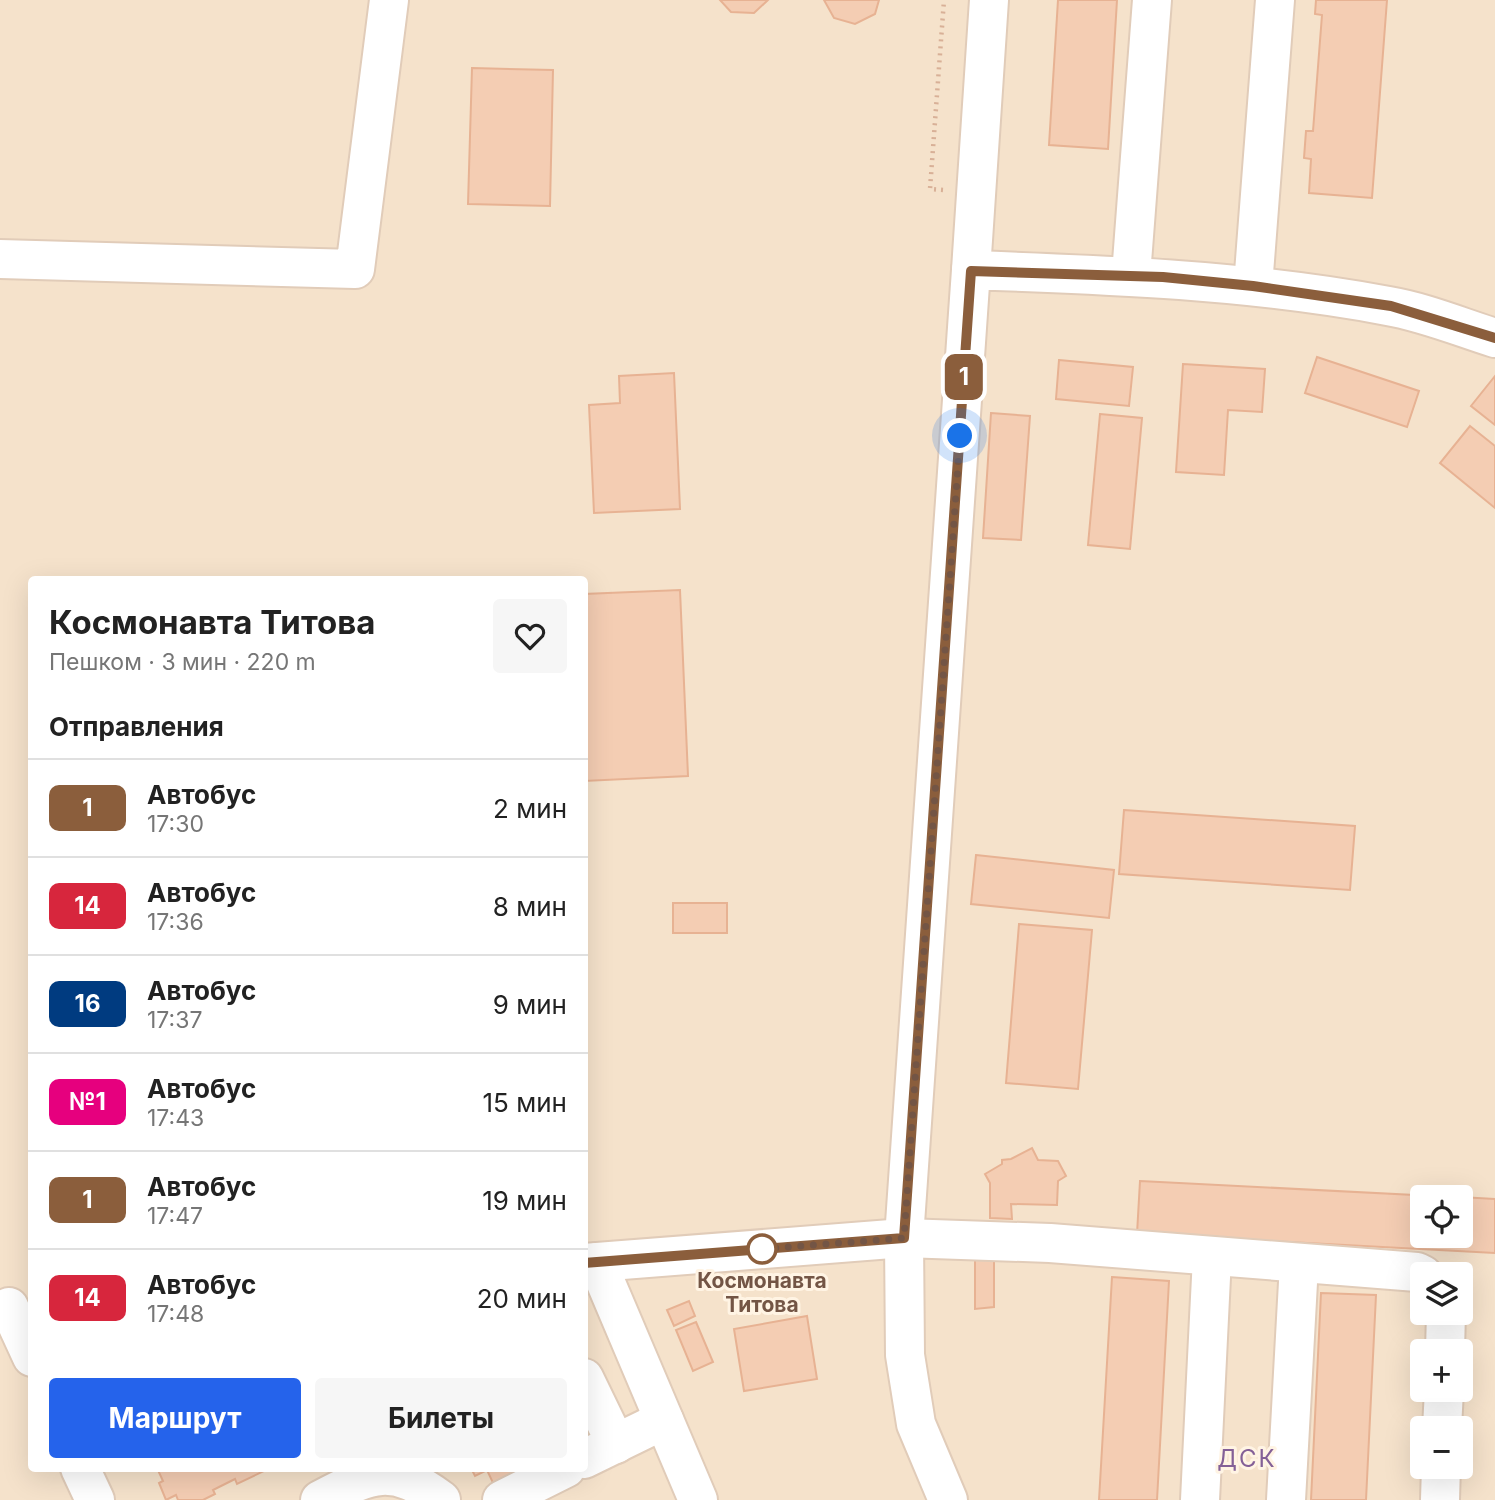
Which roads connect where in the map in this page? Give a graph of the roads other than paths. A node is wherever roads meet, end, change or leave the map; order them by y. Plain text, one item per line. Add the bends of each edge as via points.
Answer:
1 (389, 0) edge
2 (989, 0) edge
3 (1152, 0) edge
4 (1275, 0) edge
5 (0, 259) edge
6 (971, 271) junction
7 (1131, 275) junction
8 (1253, 286) junction
9 (1495, 338) edge
10 (904, 1238) junction
11 (1212, 1257) junction
12 (591, 1263) edge
13 (1299, 1264) junction
14 (1410, 1272) edge
15 (13, 1306) edge
16 (28, 1345) edge
17 (588, 1396) edge
18 (664, 1420) junction
19 (600, 1451) edge
20 (82, 1472) edge
21 (558, 1472) edge
22 (1441, 1479) edge
23 (95, 1500) edge
24 (320, 1500) edge
25 (441, 1500) edge
26 (502, 1500) edge
27 (698, 1500) edge
28 (948, 1500) edge
29 (1200, 1500) edge
30 (1286, 1500) edge
31 (1440, 1500) edge

1 - 5 street via 355,269
2 - 6 street
3 - 7 street
4 - 8 street
6 - 7 street
6 - 10 street
7 - 8 street
8 - 9 street via 1391,306
10 - 11 street via 1050,1243
10 - 12 street
10 - 28 street via 905,1355 916,1424
11 - 13 street
11 - 29 street
12 - 18 street
13 - 14 street
13 - 30 street
15 - 16 street
17 - 19 street
18 - 19 street
18 - 27 street
20 - 23 street
21 - 26 street
22 - 31 street
24 - 25 street via 352,1483 392,1474

